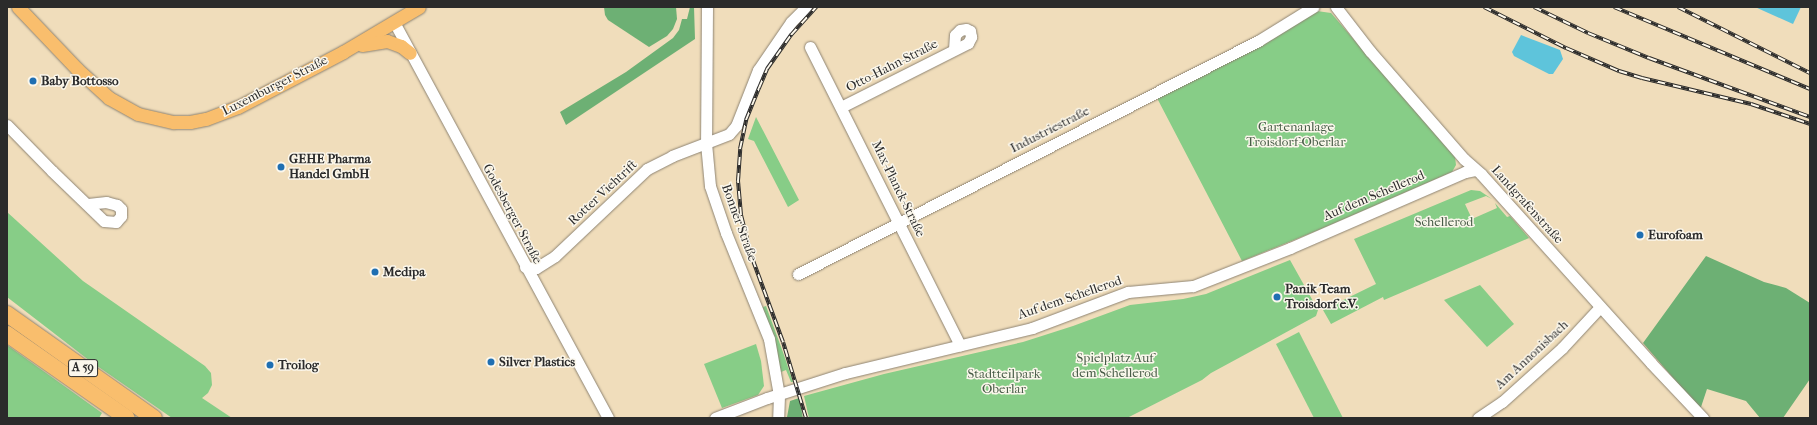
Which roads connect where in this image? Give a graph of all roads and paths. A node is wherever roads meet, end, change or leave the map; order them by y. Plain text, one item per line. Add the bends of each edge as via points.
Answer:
1 (18, 7) edge
2 (419, 7) edge
3 (707, 7) edge
4 (806, 7) edge
5 (1313, 7) edge
6 (1336, 7) edge
7 (394, 22) junction
8 (810, 46) dead end
9 (954, 49) dead end
10 (343, 52) junction
11 (410, 53) junction
12 (841, 107) junction
13 (7, 125) edge
14 (706, 143) junction
15 (1476, 170) junction
16 (88, 204) dead end
17 (899, 223) junction
18 (525, 267) junction
19 (798, 274) dead end
20 (1600, 307) junction
21 (9, 315) edge
22 (7, 334) edge
23 (960, 345) junction
24 (779, 395) junction
25 (1696, 416) edge
26 (127, 418) edge
27 (154, 418) edge
28 (608, 418) edge
29 (715, 418) edge
30 (778, 418) edge
31 (1478, 418) edge

1 - 10 main road, Luxemburger Straße via 77,69 109,98 138,114 163,121 190,122 222,114
2 - 7 main road, Luxemburger Straße
3 - 14 street, Bonner Straße
4 - 14 street, Rotter Viehtrift via 791,22 758,70 732,131 727,136
5 - 17 street, Industriestraße via 1258,41
6 - 15 street, Landgrafenstraße via 1370,51
7 - 10 main road, Luxemburger Straße
7 - 11 street, Godesberger Straße
8 - 12 street, Max-Planck-Straße
9 - 12 street, Otto-Hahn-Straße
10 - 11 main road via 370,42 387,41 402,46
11 - 18 street, Godesberger Straße
12 - 17 street, Max-Planck-Straße
13 - 16 street
14 - 18 street, Rotter Viehtrift via 664,159 647,169 555,256 536,268
14 - 24 street, Bonner Straße via 707,168 713,196 769,339
15 - 20 street, Landgrafenstraße
15 - 23 street, Auf dem Schellerod via 1465,172 1290,248 1204,282 1176,289 1128,292 1032,328
17 - 19 street, Industriestraße
17 - 23 street, Max-Planck-Straße
18 - 28 street, Godesberger Straße
20 - 25 street, Landgrafenstraße
20 - 31 street, Am Annonisbach via 1562,348 1502,402
21 - 27 highway, A 59
22 - 26 highway, A 59
23 - 24 street, Auf dem Schellerod via 845,373
24 - 29 street
24 - 30 street, Bonner Straße

